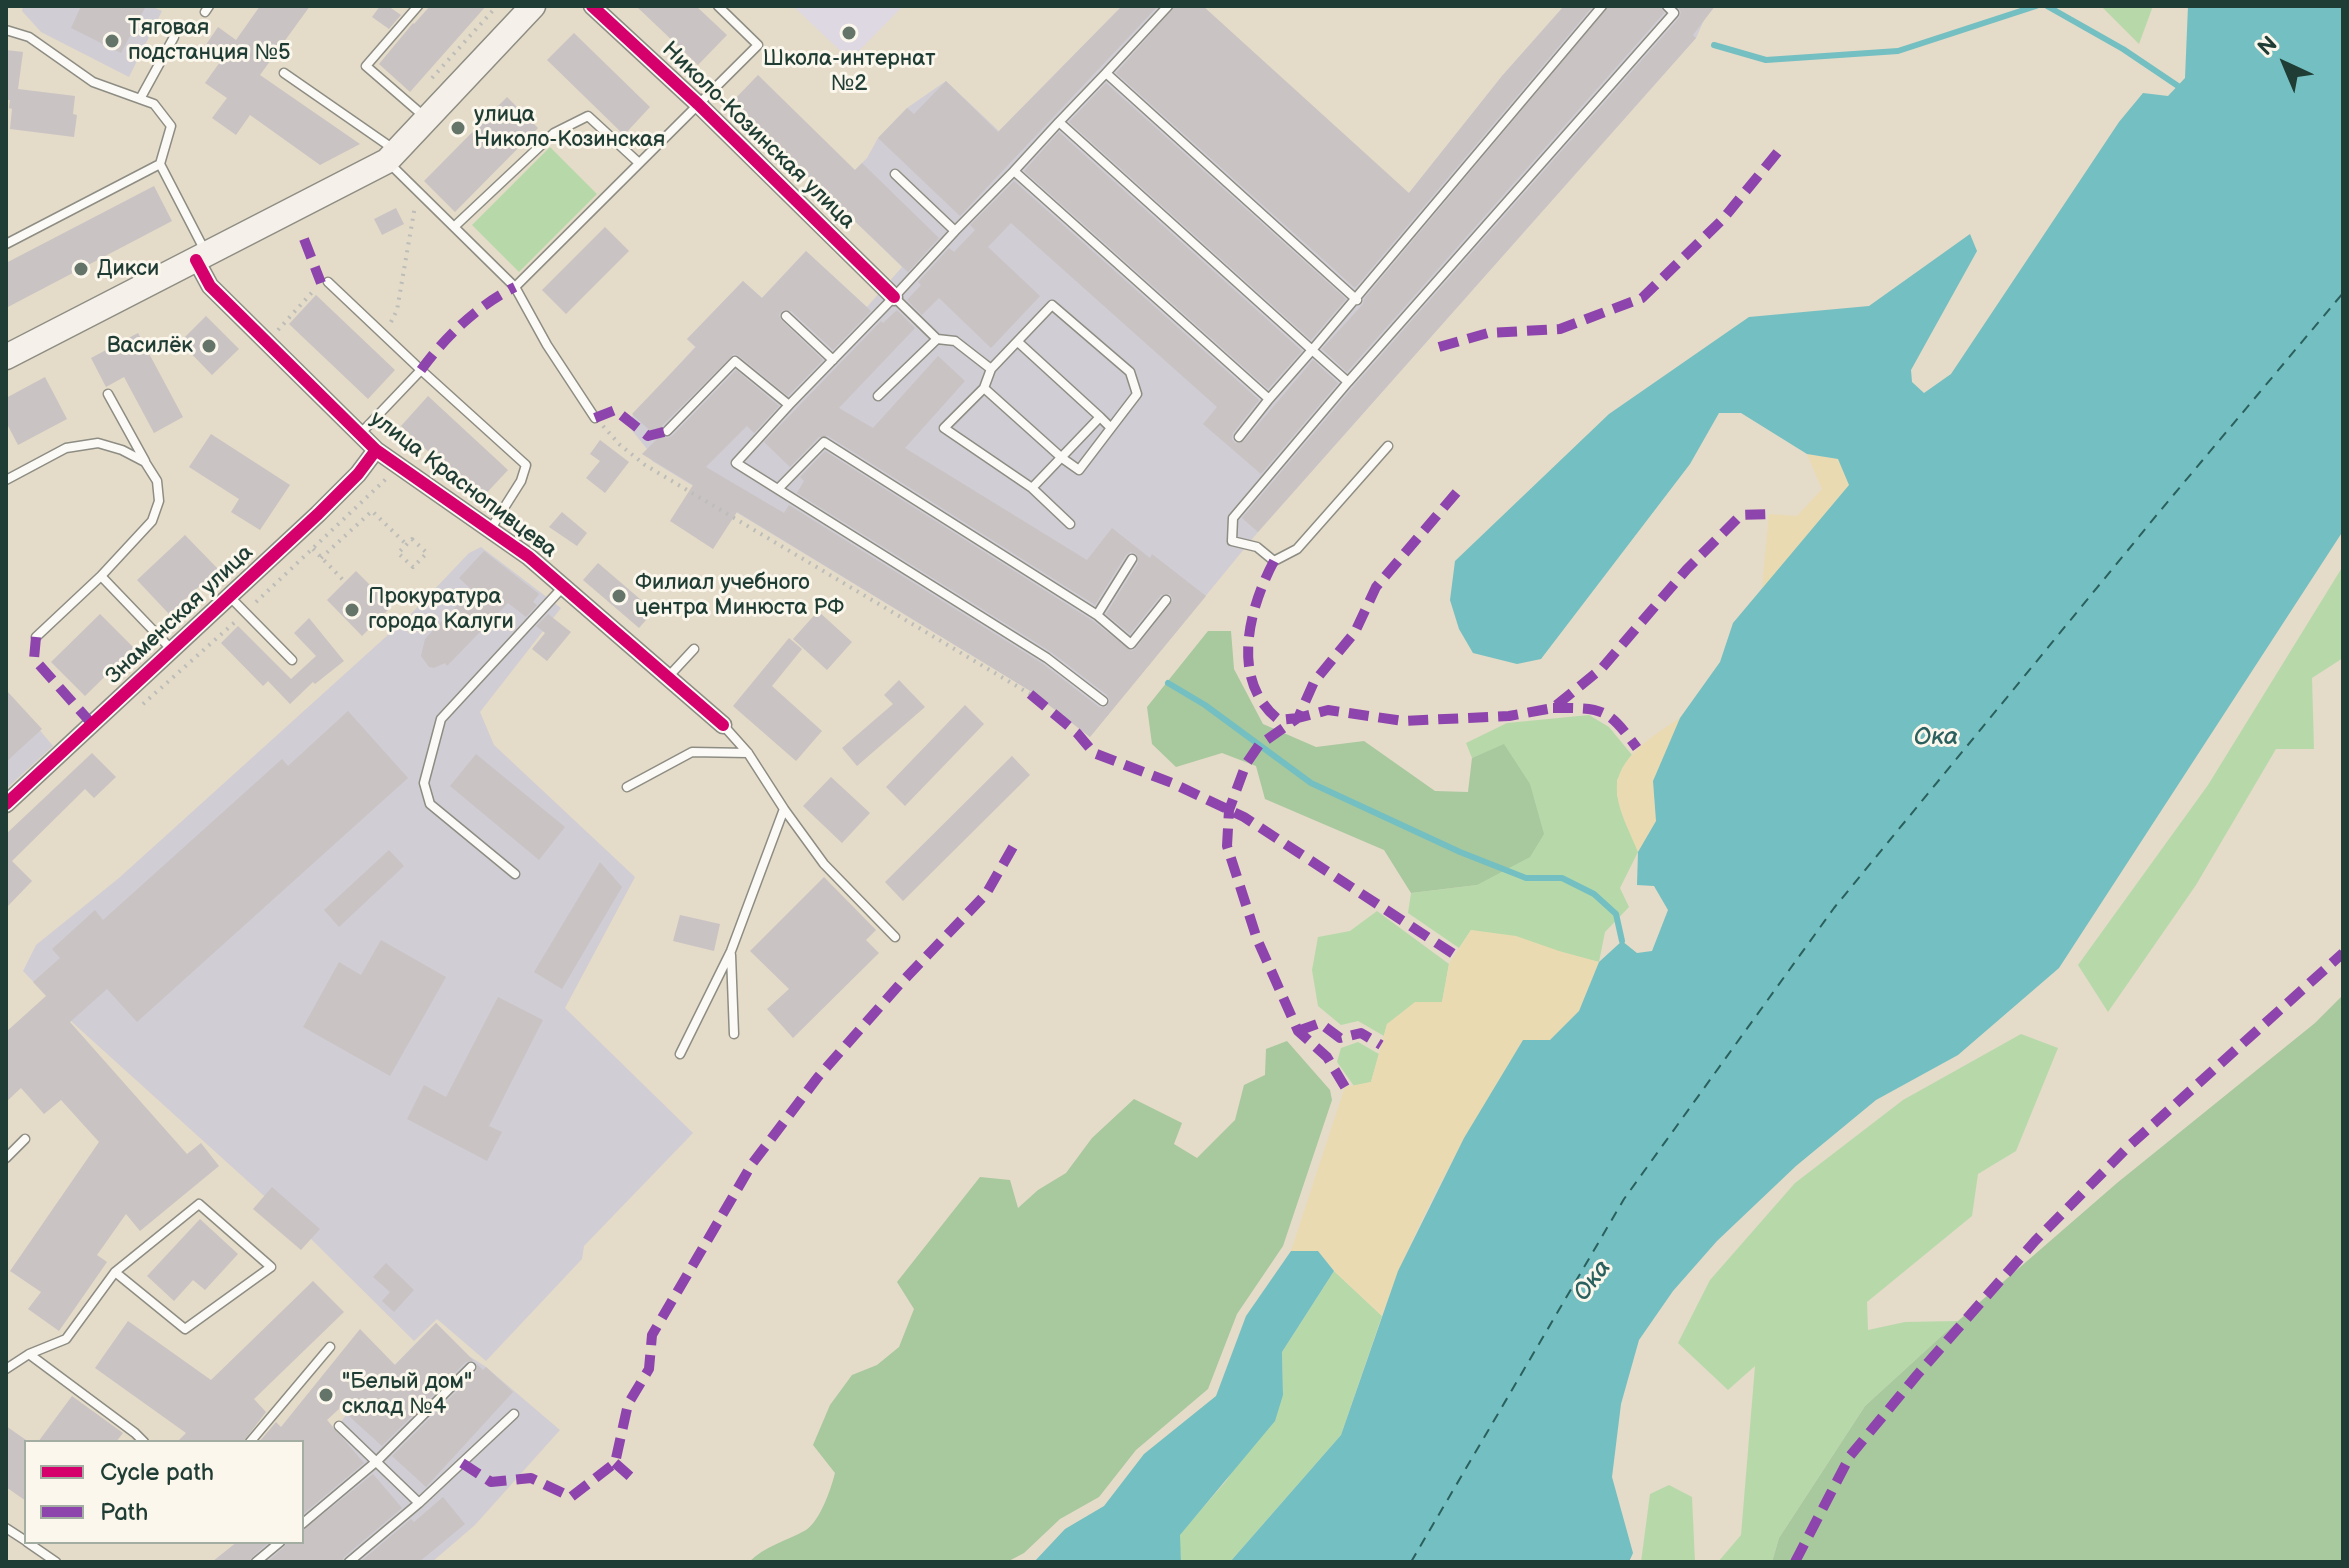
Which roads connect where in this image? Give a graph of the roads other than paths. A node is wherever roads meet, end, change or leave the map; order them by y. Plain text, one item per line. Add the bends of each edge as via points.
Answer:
1 (418, 6) edge
2 (533, 6) edge
3 (592, 6) edge
4 (718, 6) edge
5 (1168, 6) edge
6 (1602, 6) edge
7 (1667, 6) edge
8 (6, 30) edge
9 (174, 37) dead end
10 (284, 73) dead end
11 (1106, 73) junction
12 (140, 99) junction
13 (698, 104) junction
14 (418, 111) junction
15 (1059, 122) junction
16 (391, 156) junction
17 (639, 163) junction
18 (160, 164) junction
19 (1014, 171) junction
20 (895, 174) dead end
21 (455, 226) junction
22 (955, 231) junction
23 (6, 244) edge
24 (202, 258) junction
25 (328, 282) road end
26 (515, 287) junction
27 (894, 297) junction
28 (1357, 300) junction
29 (786, 316) dead end
30 (937, 339) junction
31 (1018, 342) junction
32 (1312, 350) junction
33 (6, 357) edge
34 (833, 360) junction
35 (991, 369) junction
36 (421, 370) junction
37 (1348, 382) junction
38 (984, 388) junction
39 (108, 394) dead end
40 (878, 396) dead end
41 (1269, 399) junction
42 (789, 405) junction
43 (1100, 417) junction
44 (595, 418) road end
45 (1111, 428) junction
46 (667, 431) dead end
47 (360, 434) junction
48 (1239, 437) dead end
49 (1388, 446) dead end
50 (376, 450) junction
51 (1062, 458) junction
52 (145, 462) junction
53 (6, 480) edge
54 (1032, 488) junction
55 (778, 489) junction
56 (1070, 524) dead end
57 (490, 530) junction
58 (1132, 559) dead end
59 (101, 576) junction
60 (563, 587) junction
61 (230, 597) junction
62 (1166, 600) dead end
63 (1097, 615) junction
64 (36, 637) dead end
65 (694, 649) dead end
66 (172, 650) junction
67 (292, 660) dead end
68 (668, 677) junction
69 (1103, 701) dead end
70 (723, 725) joint
71 (748, 753) junction
72 (627, 787) dead end
73 (6, 804) edge
74 (784, 809) junction
75 (515, 874) dead end
76 (895, 937) dead end
77 (731, 951) junction
78 (734, 1034) dead end
79 (680, 1054) dead end
80 (25, 1139) dead end
81 (6, 1158) edge
82 (115, 1272) junction
83 (330, 1347) dead end
84 (29, 1354) junction
85 (471, 1367) dead end
86 (6, 1369) edge
87 (514, 1414) dead end
88 (339, 1426) dead end
89 (142, 1440) edge
90 (252, 1440) edge
91 (377, 1461) junction
92 (419, 1503) junction
93 (304, 1522) edge
94 (6, 1528) edge
95 (24, 1541) edge
96 (29, 1544) edge
97 (278, 1544) edge
98 (56, 1562) edge
99 (256, 1562) edge
100 (349, 1562) edge

1 - 14 lane via 366,66
2 - 14 main road
3 - 13 street, Николо-Козинская улица
4 - 13 lane via 758,45
5 - 11 lane
6 - 28 lane
7 - 37 lane via 1674,13
8 - 12 lane via 29,37 93,82
9 - 12 lane
10 - 16 lane
11 - 15 lane
11 - 28 lane
12 - 18 lane via 154,104 171,126
13 - 17 lane
13 - 27 street, Николо-Козинская улица
14 - 16 main road
15 - 19 lane
15 - 32 lane
16 - 21 lane
16 - 24 main road
17 - 21 lane via 588,116 554,133
17 - 26 lane
18 - 23 lane
18 - 24 lane
19 - 22 lane
19 - 41 lane
20 - 22 lane
21 - 26 lane
22 - 27 lane
24 - 33 main road
24 - 47 street, улица Краснопивцева via 210,286
25 - 36 lane
26 - 44 lane
27 - 30 lane
27 - 34 lane
28 - 32 lane
29 - 34 lane
30 - 35 lane via 955,341
30 - 40 lane
31 - 35 lane
31 - 43 lane
31 - 45 lane via 1052,305 1130,372 1137,394
32 - 37 lane
32 - 41 lane
34 - 42 lane
35 - 38 lane
36 - 47 lane
36 - 57 lane via 526,465
37 - 49 lane via 1233,518 1232,541 1257,547 1274,561 1297,549
38 - 51 lane
38 - 54 lane via 944,428
39 - 52 lane
41 - 48 lane
42 - 46 lane via 735,361
42 - 55 lane via 736,463
43 - 45 lane
43 - 51 lane
45 - 51 lane via 1079,470
47 - 50 street, улица Краснопивцева
50 - 57 street, улица Краснопивцева
50 - 61 street, Знаменская улица via 358,474
51 - 54 lane
52 - 53 lane via 98,443 66,448
52 - 59 lane via 157,481 159,501 152,521
54 - 56 lane
55 - 63 lane via 824,442
55 - 69 lane via 1047,658
57 - 60 street, улица Краснопивцева
58 - 63 lane
59 - 64 lane
59 - 66 lane
60 - 68 street, улица Краснопивцева
60 - 75 lane via 441,719 424,783 430,804
61 - 66 street, Знаменская улица
61 - 67 lane
62 - 63 lane via 1131,644
65 - 68 lane
66 - 73 street, Знаменская улица
68 - 70 street, улица Краснопивцева
70 - 71 lane
71 - 72 lane via 692,752
71 - 74 lane
74 - 76 lane via 824,864
74 - 77 lane
77 - 78 lane
77 - 79 lane
80 - 81 lane
82 - 82 lane via 199,1204 271,1267 185,1329
82 - 84 lane via 66,1339
83 - 90 lane
84 - 86 lane
84 - 89 lane
85 - 91 lane
87 - 92 lane
88 - 91 lane
91 - 92 lane
91 - 93 lane
92 - 100 lane
94 - 95 lane
96 - 98 lane
97 - 99 lane

